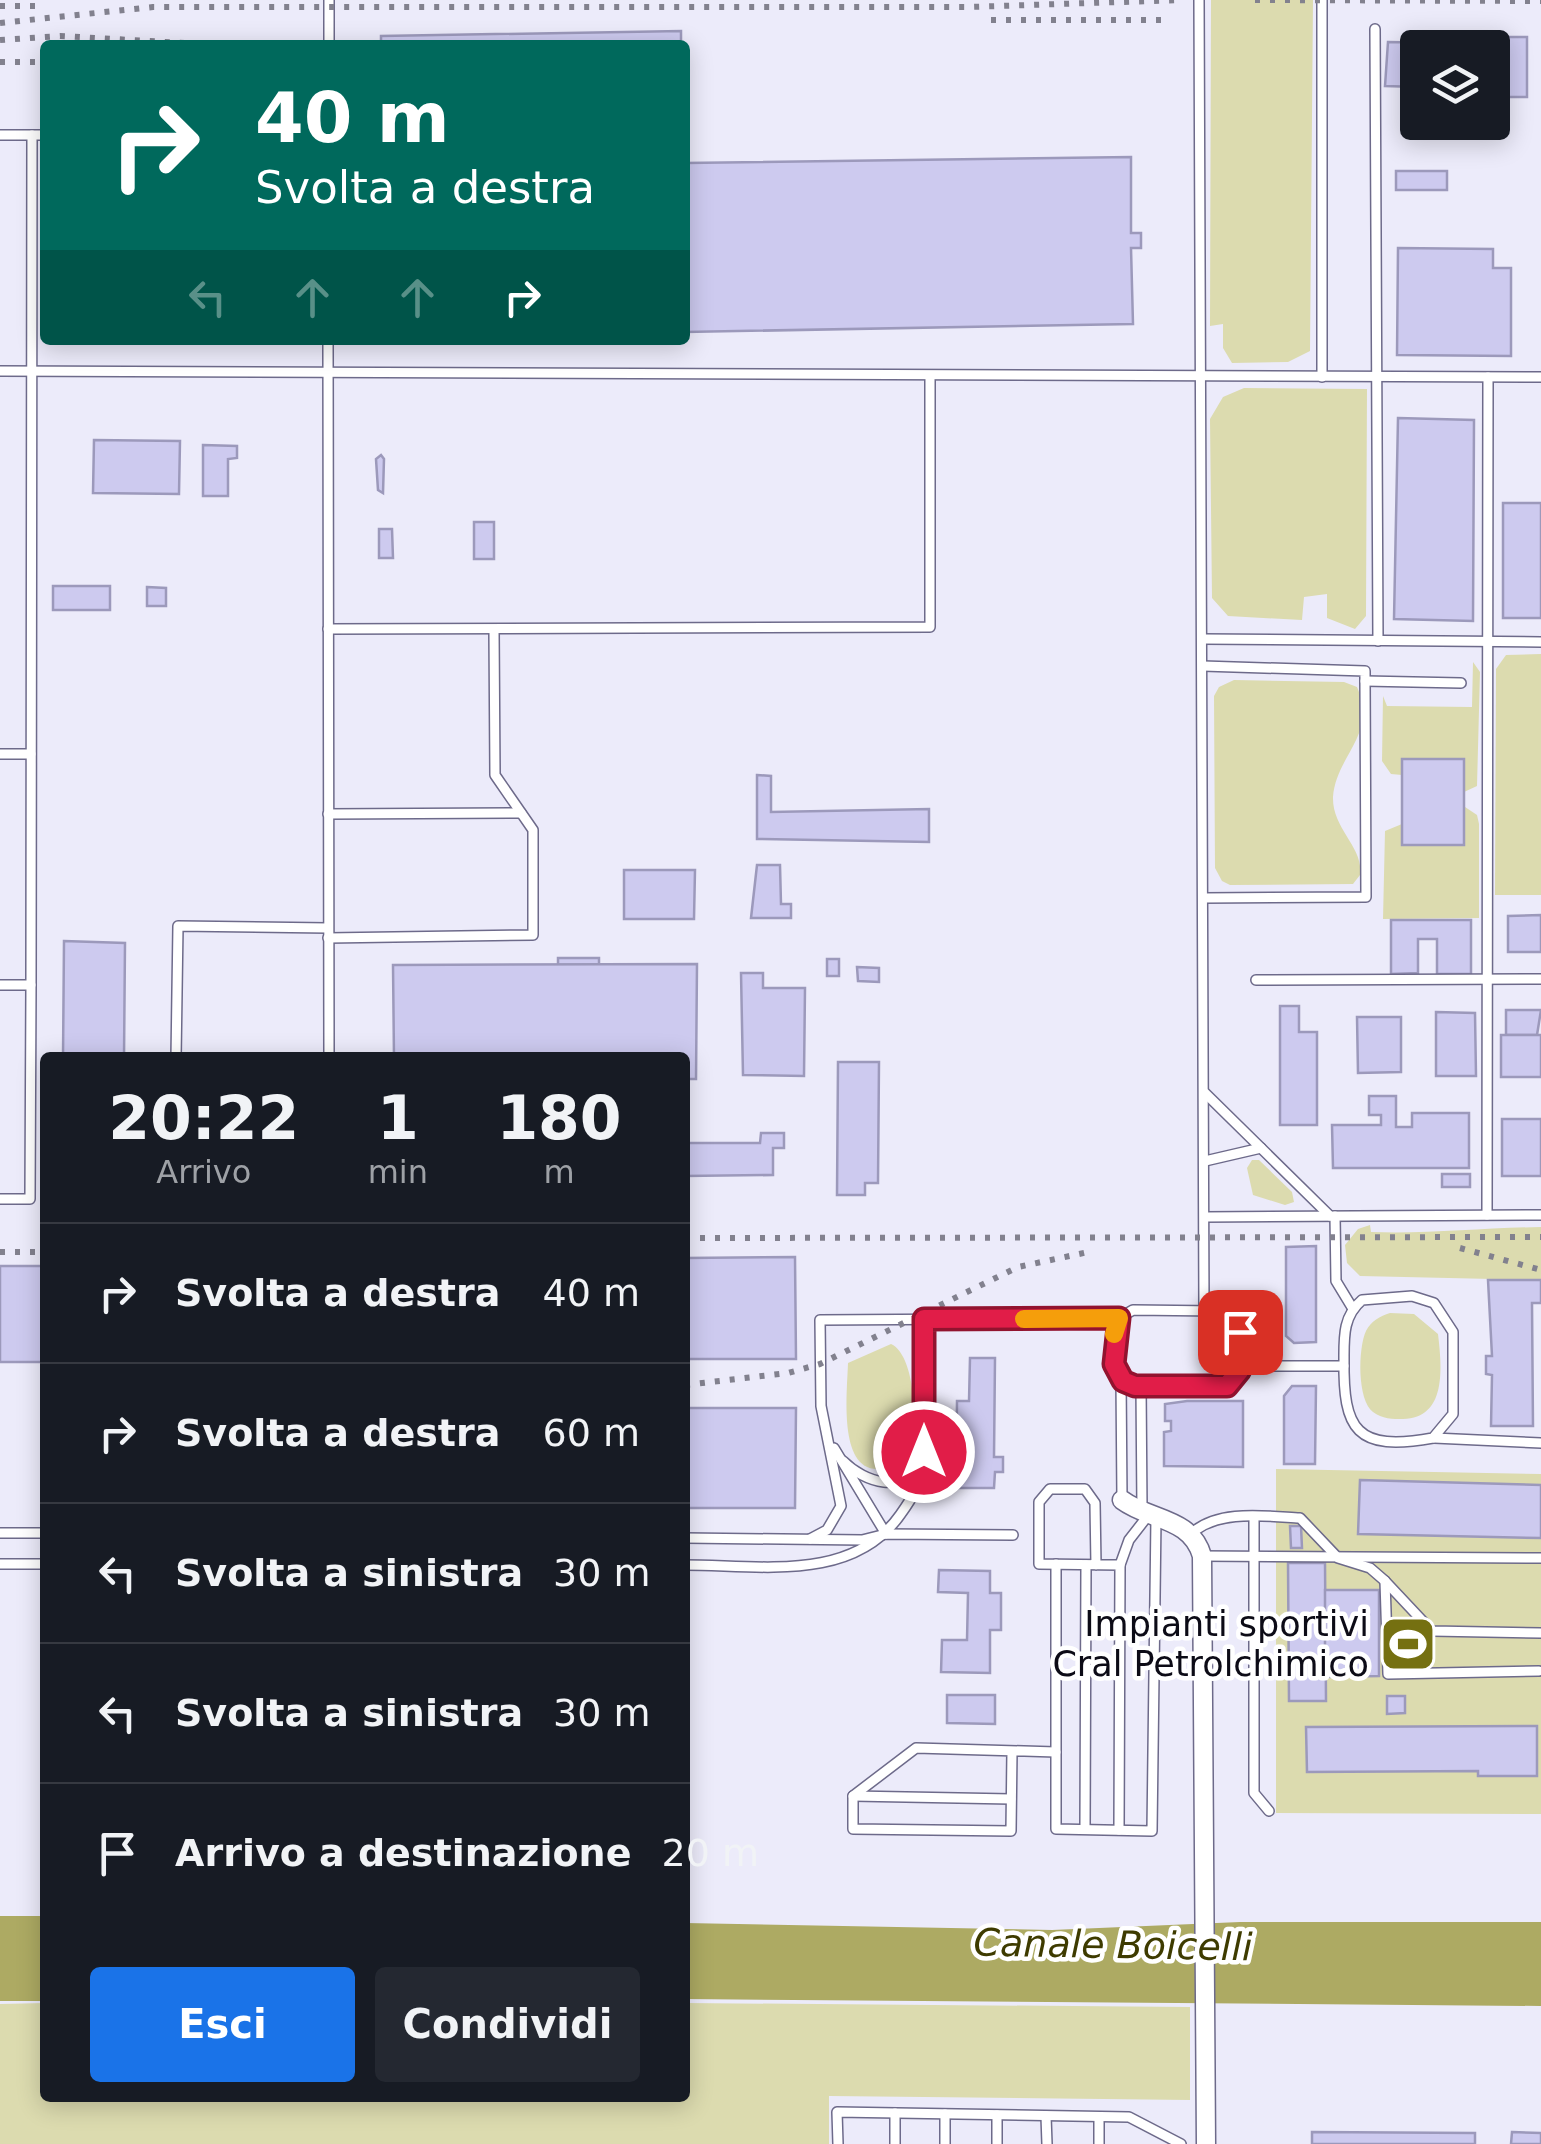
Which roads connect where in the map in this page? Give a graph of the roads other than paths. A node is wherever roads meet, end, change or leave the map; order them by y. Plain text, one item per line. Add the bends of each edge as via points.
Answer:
1 (329, 0) edge
2 (1199, 0) edge
3 (1322, 0) edge
4 (1375, 29) dead end
5 (329, 40) edge
6 (0, 135) edge
7 (32, 135) junction
8 (40, 135) edge
9 (328, 345) edge
10 (0, 371) edge
11 (31, 371) junction
12 (327, 373) junction
13 (930, 377) junction
14 (1377, 377) junction
15 (1488, 377) junction
16 (1541, 377) edge
17 (1200, 378) junction
18 (1322, 378) junction
19 (328, 629) junction
20 (494, 630) junction
21 (1202, 640) junction
22 (1378, 641) junction
23 (1488, 642) junction
24 (1541, 642) edge
25 (1203, 666) junction
26 (1365, 681) junction
27 (1461, 682) dead end
28 (0, 754) edge
29 (31, 754) junction
30 (521, 813) junction
31 (328, 814) junction
32 (1204, 898) junction
33 (328, 933) junction
34 (1487, 979) junction
35 (1541, 979) edge
36 (1256, 980) dead end
37 (0, 984) edge
38 (30, 985) junction
39 (176, 1052) edge
40 (328, 1052) edge
41 (1205, 1092) junction
42 (1261, 1148) junction
43 (1205, 1160) junction
44 (0, 1199) edge
45 (1541, 1214) edge
46 (1486, 1215) junction
47 (1332, 1216) junction
48 (1205, 1217) junction
49 (1353, 1308) junction
50 (1204, 1311) junction
51 (1119, 1318) junction
52 (924, 1319) junction
53 (1240, 1366) junction
54 (1344, 1366) junction
55 (1121, 1379) junction
56 (1140, 1386) junction
57 (827, 1432) junction
58 (1432, 1438) junction
59 (1541, 1443) edge
60 (924, 1452) junction
61 (837, 1455) junction
62 (1122, 1500) joint
63 (1149, 1513) junction
64 (1254, 1518) junction
65 (0, 1532) edge
66 (40, 1533) edge
67 (886, 1534) junction
68 (1191, 1534) junction
69 (1012, 1535) dead end
70 (690, 1538) edge
71 (810, 1539) junction
72 (1254, 1557) junction
73 (1338, 1558) junction
74 (1541, 1558) edge
75 (0, 1564) edge
76 (40, 1564) edge
77 (1056, 1564) junction
78 (690, 1565) edge
79 (1091, 1565) junction
80 (1120, 1565) junction
81 (1202, 1566) junction
82 (1385, 1580) junction
83 (1541, 1633) edge
84 (1539, 1671) edge
85 (1009, 1751) junction
86 (1056, 1752) junction
87 (853, 1796) junction
88 (1012, 1799) junction
89 (1269, 1811) dead end
90 (1086, 1829) junction
91 (1119, 1830) junction
92 (895, 2112) junction
93 (945, 2114) junction
94 (997, 2115) junction
95 (1046, 2116) junction
96 (1099, 2117) junction
97 (1156, 2131) junction
98 (838, 2144) edge
99 (895, 2144) edge
100 (946, 2144) edge
101 (997, 2144) edge
102 (1046, 2144) edge
103 (1099, 2144) edge
104 (1156, 2144) edge
105 (1180, 2144) edge
106 (1206, 2144) edge

1 - 5 lane
2 - 17 lane
3 - 18 lane
4 - 14 lane
6 - 7 lane
7 - 8 lane
7 - 11 lane
9 - 12 lane
10 - 11 lane
11 - 12 lane
11 - 29 lane
12 - 13 lane
12 - 19 lane
13 - 17 lane
13 - 20 lane via 930,627
14 - 15 lane
14 - 18 lane
14 - 22 lane
15 - 16 lane
15 - 23 lane
17 - 18 lane
17 - 21 lane
19 - 20 lane
19 - 31 lane
20 - 30 lane via 495,775
21 - 22 lane
21 - 25 lane
22 - 23 lane
23 - 24 lane
23 - 34 lane
25 - 26 lane via 1365,671
25 - 32 lane
26 - 27 lane
26 - 32 lane via 1366,897
28 - 29 lane
29 - 38 lane
30 - 31 lane
30 - 33 lane via 533,830 533,935
31 - 33 lane
32 - 41 lane
33 - 39 lane via 178,926
33 - 40 lane
34 - 35 lane
34 - 36 lane
34 - 46 lane
37 - 38 lane
38 - 44 lane via 30,1199
41 - 42 lane
41 - 43 lane
42 - 43 lane
42 - 47 lane
43 - 48 lane
45 - 46 lane
46 - 47 lane
47 - 48 lane
47 - 49 lane via 1336,1281
48 - 50 lane
49 - 54 lane via 1344,1333
49 - 58 lane via 1371,1297 1412,1296 1434,1303 1448,1318 1455,1343 1453,1414
50 - 51 lane via 1134,1310
50 - 53 lane via 1226,1312 1236,1322
51 - 52 lane
51 - 55 lane via 1114,1364
52 - 57 lane via 820,1320
52 - 60 lane
53 - 54 lane
53 - 56 lane via 1227,1386
54 - 58 lane via 1345,1413 1361,1432 1384,1440
55 - 56 lane
55 - 62 lane
56 - 63 lane
57 - 61 lane
57 - 71 lane via 841,1506 827,1530
58 - 59 lane
60 - 61 lane via 914,1474 888,1483 860,1475
60 - 67 lane via 918,1486
61 - 67 lane
62 - 63 street
63 - 68 street
63 - 80 lane
63 - 91 lane via 1156,1566 1152,1831
64 - 68 lane via 1209,1520
64 - 72 lane
64 - 73 lane via 1306,1520
65 - 66 lane
67 - 69 lane
67 - 71 lane
67 - 78 lane via 857,1554 818,1564
68 - 81 street
70 - 71 lane
72 - 73 lane
72 - 81 lane
72 - 89 lane via 1254,1794
73 - 74 lane
73 - 82 lane
75 - 76 lane
77 - 79 lane
77 - 79 lane via 1039,1564 1039,1502 1050,1489 1085,1489 1095,1503
77 - 86 lane
79 - 80 lane
79 - 90 lane
80 - 91 lane
81 - 106 street
82 - 83 lane via 1432,1632
82 - 84 lane via 1388,1674
85 - 86 lane
85 - 87 lane via 916,1748
85 - 88 lane
86 - 90 lane via 1056,1829
87 - 88 lane
87 - 88 lane via 853,1829 1011,1831
90 - 91 lane
92 - 93 lane
92 - 98 lane via 838,2112
92 - 99 lane
93 - 94 lane
93 - 100 lane
94 - 95 lane
94 - 101 lane
95 - 96 lane
95 - 102 lane
96 - 97 lane via 1139,2120
96 - 103 lane
97 - 104 lane
97 - 105 lane

